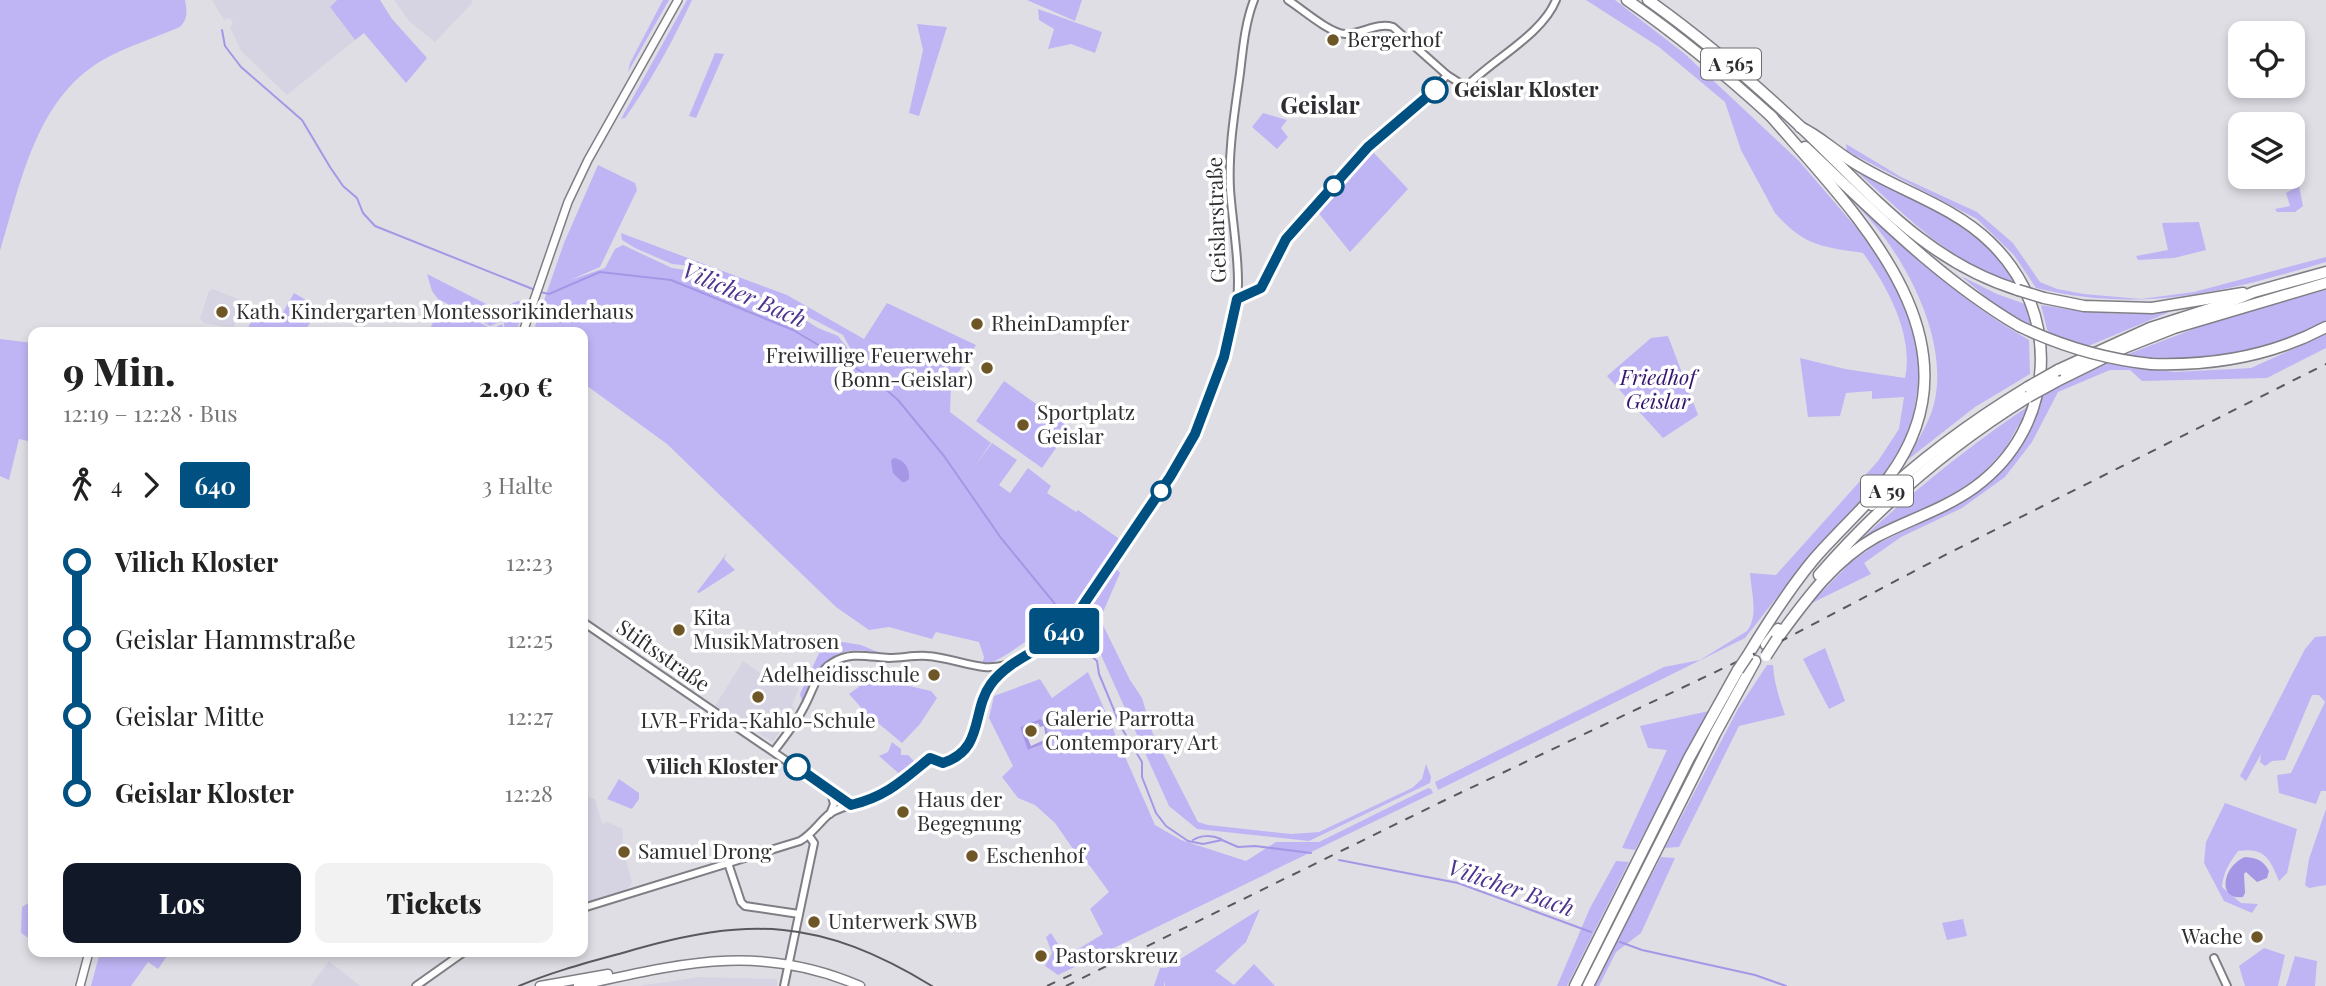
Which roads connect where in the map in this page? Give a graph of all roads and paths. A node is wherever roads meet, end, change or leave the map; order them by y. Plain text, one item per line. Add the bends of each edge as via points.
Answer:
1 (678, 0) edge
2 (1254, 0) edge
3 (1288, 0) edge
4 (1627, 0) edge
5 (1648, 0) edge
6 (1555, 1) edge
7 (1447, 75) junction
8 (1770, 115) junction
9 (1800, 127) junction
10 (2326, 272) edge
11 (2326, 283) edge
12 (2254, 292) junction
13 (1237, 299) junction
14 (525, 327) edge
15 (2326, 327) edge
16 (2057, 376) junction
17 (2028, 392) junction
18 (1785, 624) junction
19 (588, 625) edge
20 (1771, 631) junction
21 (1766, 650) junction
22 (1751, 658) junction
23 (1015, 661) junction
24 (1715, 734) junction
25 (774, 751) junction
26 (828, 788) junction
27 (851, 805) junction
28 (830, 814) junction
29 (809, 836) junction
30 (728, 863) junction
31 (588, 906) edge
32 (799, 914) junction
33 (88, 957) edge
34 (457, 957) edge
35 (2214, 958) dead end
36 (680, 964) junction
37 (789, 965) junction
38 (80, 986) edge
39 (416, 986) edge
40 (540, 986) edge
41 (578, 986) edge
42 (784, 986) edge
43 (860, 986) edge
44 (1575, 986) edge
45 (1588, 986) edge
46 (2227, 986) edge

1 - 14 main road via 568,202
2 - 13 street, Geislarstraße via 1232,134 1230,184
3 - 7 street via 1335,32 1393,27
4 - 8 highway, A 565
5 - 9 highway, A 565 via 1730,63
6 - 7 street via 1544,23 1465,87
7 - 13 street via 1423,102 1368,147 1286,239 1261,288
8 - 15 highway, bridge via 1938,270 2019,326 2050,340 2091,354 2151,364 2196,364 2241,358
8 - 20 highway via 1889,264 1919,328 1924,376 1916,425 1902,456 1789,591
9 - 12 highway, bridge via 1926,245 1972,273 2018,290 2084,306 2152,308
9 - 18 highway via 1854,163 1955,216 1990,242 2031,303 2042,360 2038,392 2026,427 1992,473 1957,498 1856,550
10 - 12 highway, A 59
11 - 16 highway, A 59 via 2174,328
12 - 16 highway, A 59 via 2140,332
13 - 23 street, Geislarstraße via 1224,357 1195,434 1170,477 1069,626 1052,642
16 - 17 highway, A 59, bridge
17 - 18 highway, A 59 via 1900,492 1838,554
17 - 20 highway, A 59 via 1958,432 1890,488 1828,550
18 - 20 highway
19 - 25 street, Stiftsstraße
20 - 21 highway, bridge
20 - 22 highway, A 59 via 1755,643
21 - 22 highway, A 59
21 - 24 highway
22 - 24 highway, A 59
22 - 44 highway, A 59, bridge via 1738,670 1689,758
23 - 25 street via 992,667 927,656 846,656 832,663 814,683 806,706
23 - 27 street via 989,686 974,735 961,754 943,763 930,758 899,785
24 - 45 highway, A 59
25 - 26 street, Stiftsstraße
26 - 27 street, Stiftsstraße
26 - 28 street via 834,798
27 - 28 street
28 - 29 street
29 - 30 street
29 - 32 street via 814,843
30 - 31 street
30 - 32 street via 745,906
32 - 37 street
33 - 38 main road
34 - 39 street
35 - 46 street
36 - 37 main road via 719,960
36 - 40 main road
36 - 41 main road
37 - 42 street
37 - 43 main road

